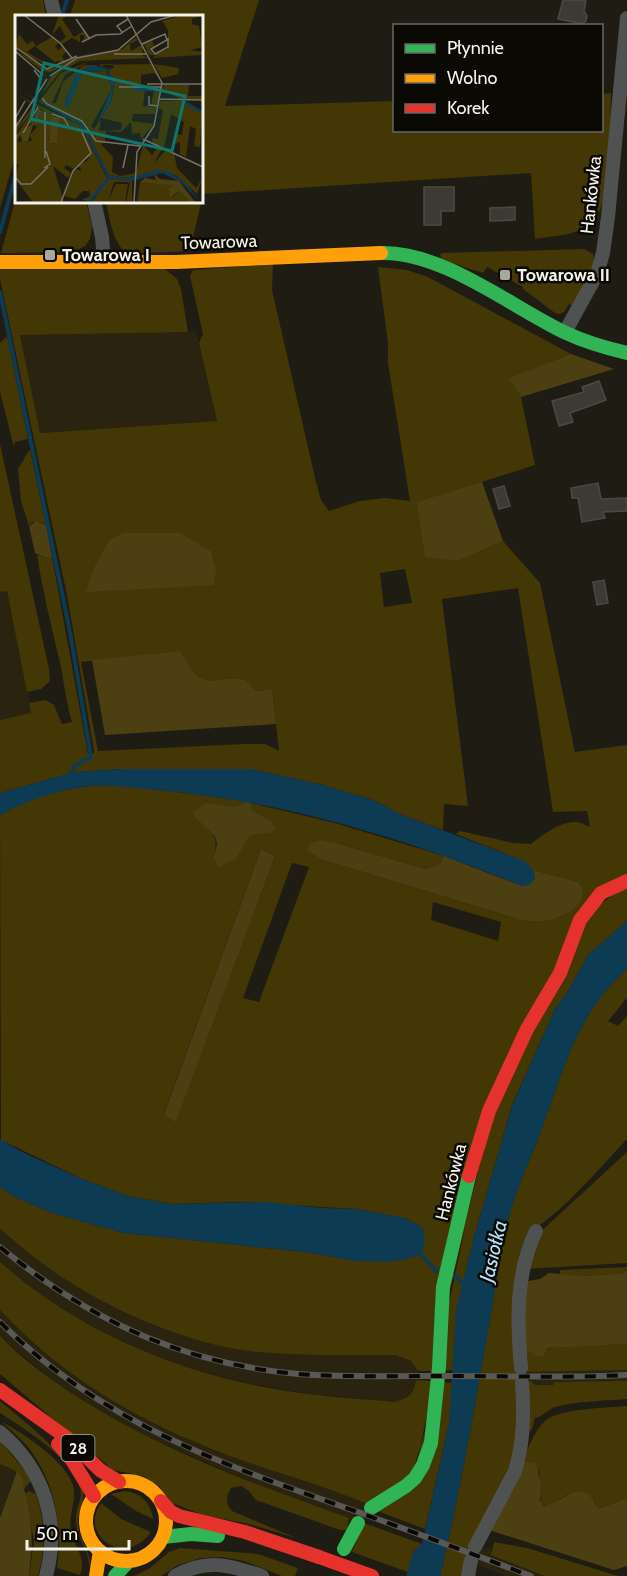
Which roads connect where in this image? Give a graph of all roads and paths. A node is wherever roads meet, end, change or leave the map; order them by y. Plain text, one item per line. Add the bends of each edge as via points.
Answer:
1 (51, 0) edge
2 (55, 15) edge
3 (627, 18) edge
4 (94, 202) edge
5 (104, 261) junction
6 (0, 262) edge
7 (565, 332) junction
8 (627, 353) edge
9 (627, 881) edge
10 (536, 1231) dead end
11 (521, 1368) dead end
12 (522, 1383) dead end
13 (0, 1390) edge
14 (34, 1416) junction
15 (0, 1432) edge
16 (119, 1482) junction
17 (94, 1496) junction
18 (161, 1501) junction
19 (371, 1508) dead end
20 (358, 1523) dead end
21 (163, 1536) junction
22 (258, 1536) junction
23 (344, 1549) dead end
24 (100, 1551) junction
25 (129, 1561) junction
26 (46, 1576) edge
27 (96, 1576) edge
28 (115, 1576) edge
29 (175, 1576) edge
30 (262, 1576) edge
31 (372, 1576) edge
32 (468, 1576) edge

1 - 2 street
3 - 7 street, Hankówka via 603,253 597,274
4 - 5 street
5 - 6 street, Towarowa
5 - 7 street, Towarowa via 176,262 387,253 411,256 486,288
7 - 8 street, Towarowa
9 - 19 street, Hankówka via 601,893 580,920 560,973 526,1029 489,1111 471,1167 443,1287 430,1443 415,1478
10 - 11 street via 524,1261 519,1296
12 - 32 street via 519,1457 473,1554
13 - 14 street, 28
14 - 16 street, 28
14 - 17 street, 28 via 72,1460
15 - 26 street via 21,1451 41,1486 50,1517 51,1559
16 - 17 street
16 - 18 street, 28 via 143,1485
17 - 24 street via 86,1519 87,1531
18 - 21 street via 166,1516
18 - 22 street, 28 via 179,1516
20 - 23 street
21 - 22 street, 28
21 - 25 street via 149,1554
22 - 31 street, 28, bridge
24 - 25 street
24 - 27 street
25 - 28 street
29 - 30 street via 201,1566 222,1564

